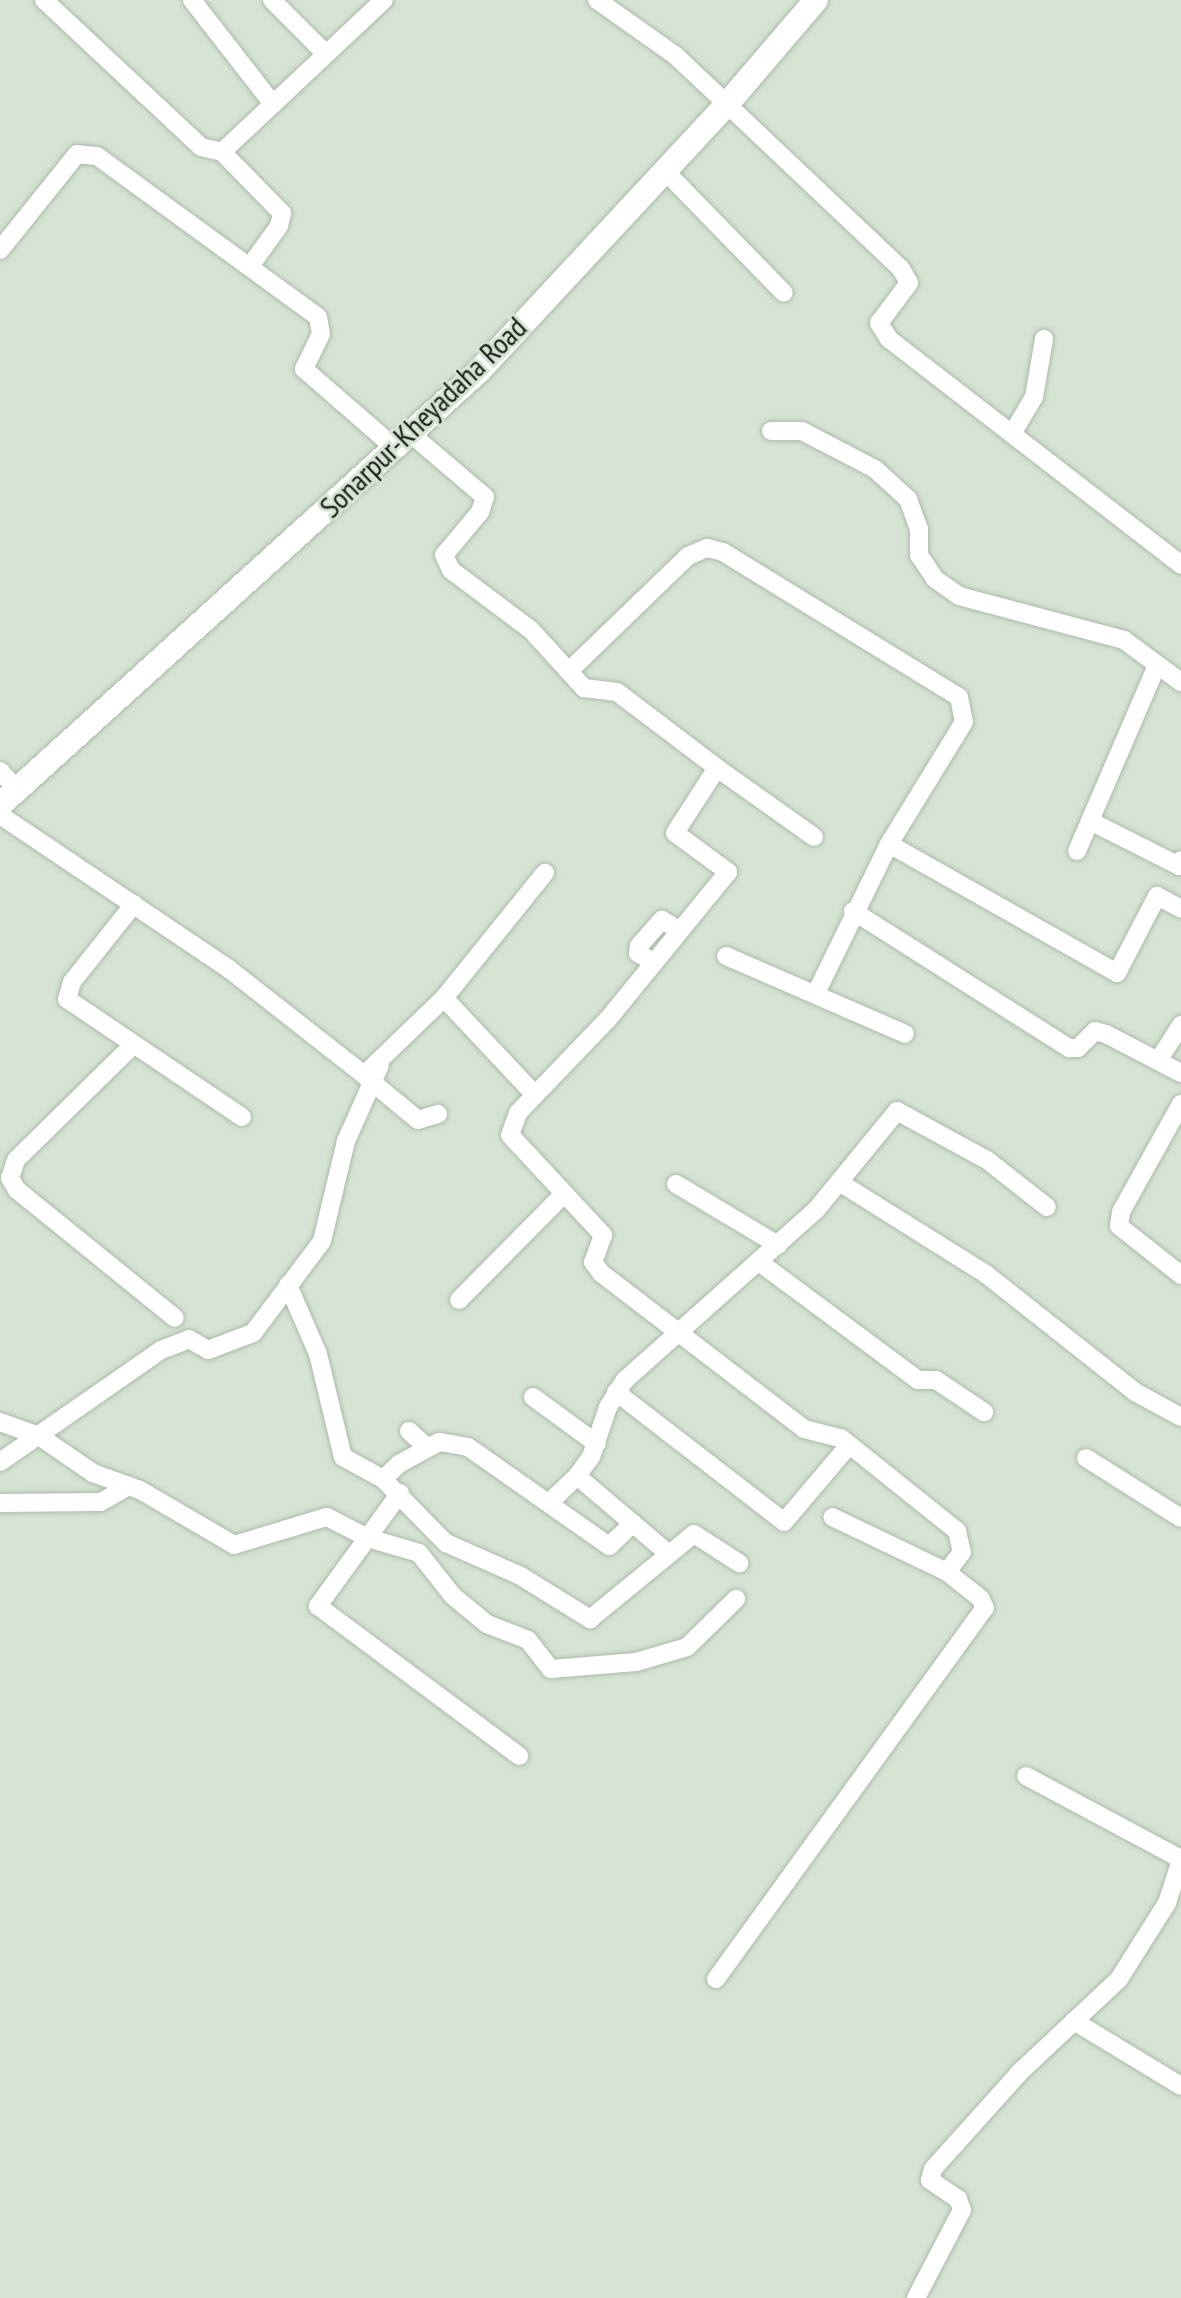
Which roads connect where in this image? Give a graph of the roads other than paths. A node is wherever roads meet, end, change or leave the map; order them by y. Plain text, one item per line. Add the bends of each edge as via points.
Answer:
1 (44, 0) edge
2 (192, 0) edge
3 (272, 0) edge
4 (597, 0) edge
5 (816, 0) edge
6 (380, 1) edge
7 (325, 53) junction
8 (728, 103) junction
9 (273, 104) junction
10 (222, 152) junction
11 (665, 171) junction
12 (0, 250) edge
13 (250, 266) junction
14 (784, 293) dead end
15 (1044, 339) dead end
16 (771, 431) dead end
17 (1012, 434) junction
18 (403, 441) junction
19 (1181, 565) edge
20 (1156, 668) junction
21 (569, 671) junction
22 (1181, 682) edge
23 (717, 768) junction
24 (0, 771) edge
25 (9, 797) edge
26 (0, 815) edge
27 (1090, 821) junction
28 (814, 837) dead end
29 (889, 844) junction
30 (1077, 851) dead end
31 (1181, 860) edge
32 (545, 873) dead end
33 (134, 904) junction
34 (1181, 909) edge
35 (853, 911) junction
36 (726, 956) dead end
37 (817, 991) junction
38 (444, 998) junction
39 (1181, 1025) edge
40 (905, 1034) dead end
41 (133, 1045) junction
42 (1158, 1061) junction
43 (1181, 1073) edge
44 (368, 1079) junction
45 (534, 1094) junction
46 (1181, 1104) edge
47 (438, 1114) dead end
48 (242, 1117) dead end
49 (839, 1182) junction
50 (676, 1184) dead end
51 (564, 1194) junction
52 (1047, 1207) dead end
53 (778, 1245) junction
54 (759, 1262) junction
55 (1181, 1275) edge
56 (288, 1285) junction
57 (459, 1300) dead end
58 (175, 1318) dead end
59 (679, 1333) junction
60 (616, 1392) junction
61 (533, 1397) dead end
62 (984, 1412) dead end
63 (1181, 1417) edge
64 (0, 1422) edge
65 (409, 1431) dead end
66 (39, 1436) junction
67 (597, 1444) junction
68 (849, 1445) junction
69 (428, 1448) junction
70 (1086, 1458) dead end
71 (0, 1462) edge
72 (577, 1476) junction
73 (383, 1479) junction
74 (129, 1486) junction
75 (400, 1493) junction
76 (0, 1503) edge
77 (549, 1503) junction
78 (832, 1517) dead end
79 (1181, 1518) edge
80 (633, 1523) junction
81 (368, 1538) junction
82 (669, 1554) junction
83 (739, 1563) dead end
84 (947, 1572) junction
85 (736, 1599) dead end
86 (519, 1756) dead end
87 (1026, 1776) dead end
88 (1181, 1860) edge
89 (716, 1979) dead end
90 (1074, 2021) junction
91 (1181, 2086) edge
92 (916, 2298) edge

1 - 10 street via 201,147
2 - 9 street
3 - 7 street
4 - 8 street via 676,56
5 - 8 main road, Sonarpur-Kheyadaha Road
6 - 7 street
7 - 9 street
8 - 11 main road, Sonarpur-Kheyadaha Road
8 - 17 street via 901,269 909,283 881,315 882,331
9 - 10 street
10 - 13 street via 282,213 279,226
11 - 14 street
11 - 18 main road, Sonarpur-Kheyadaha Road via 479,371
12 - 13 street via 69,163 85,151
13 - 18 street via 318,317 321,334 305,359 310,377
15 - 17 street via 1034,397
16 - 20 street via 802,431 875,469 908,499 919,529 919,555 935,579 959,596 1124,640
17 - 19 street
18 - 21 street via 485,497 444,562 531,630
18 - 25 main road, Sonarpur-Kheyadaha Road
20 - 22 street
20 - 27 street
21 - 23 street via 590,692 607,688 628,699
21 - 29 street via 688,556 707,548 723,552 959,697 964,722
23 - 28 street
23 - 45 street via 675,833 728,872 654,963
24 - 25 street
26 - 33 street
27 - 30 street
27 - 31 street via 1179,866
29 - 34 street via 1117,973 1157,896
29 - 35 street
32 - 38 street
33 - 41 street via 72,982 67,999
33 - 44 street via 242,979
35 - 37 street
35 - 42 street via 1069,1048 1078,1048 1095,1031
36 - 37 street
37 - 40 street
38 - 44 street
38 - 45 street
39 - 42 street
41 - 48 street
41 - 58 street via 16,1160 10,1178 17,1190
42 - 43 street
44 - 47 street via 418,1120
44 - 56 street via 346,1141 322,1241
45 - 51 street via 510,1125 510,1135
46 - 55 street via 1121,1212 1119,1226
49 - 52 street via 888,1117 904,1110 987,1160
49 - 53 street
49 - 63 street via 987,1275 1135,1392
50 - 53 street
51 - 57 street
51 - 59 street via 603,1235 595,1268
53 - 54 street
54 - 59 street
54 - 62 street via 918,1380 936,1380
56 - 66 street via 253,1333 208,1350 189,1339 161,1350
56 - 73 street via 318,1354 343,1457
59 - 60 street
59 - 68 street via 804,1429 832,1434
60 - 67 street
60 - 68 street via 784,1522
61 - 67 street
64 - 66 street
65 - 69 street
66 - 71 street
66 - 74 street via 93,1473
67 - 72 street
68 - 84 street via 957,1531 962,1552
69 - 73 street
69 - 77 street via 439,1442 468,1447
70 - 79 street
72 - 77 street
72 - 80 street
73 - 75 street
74 - 76 street via 101,1502
74 - 81 street via 234,1545 327,1517
75 - 81 street
75 - 82 street via 446,1543 519,1575 590,1619
77 - 80 street via 609,1546
78 - 84 street
80 - 82 street
81 - 85 street via 419,1553 453,1596 487,1624 528,1640 551,1669 636,1662 687,1647
81 - 86 street via 318,1606
82 - 83 street via 694,1534
84 - 89 street via 980,1598 985,1608 980,1620
87 - 88 street
88 - 90 street via 1167,1903 1133,1961
90 - 91 street
90 - 92 street via 933,2169 930,2180 958,2199 962,2210

